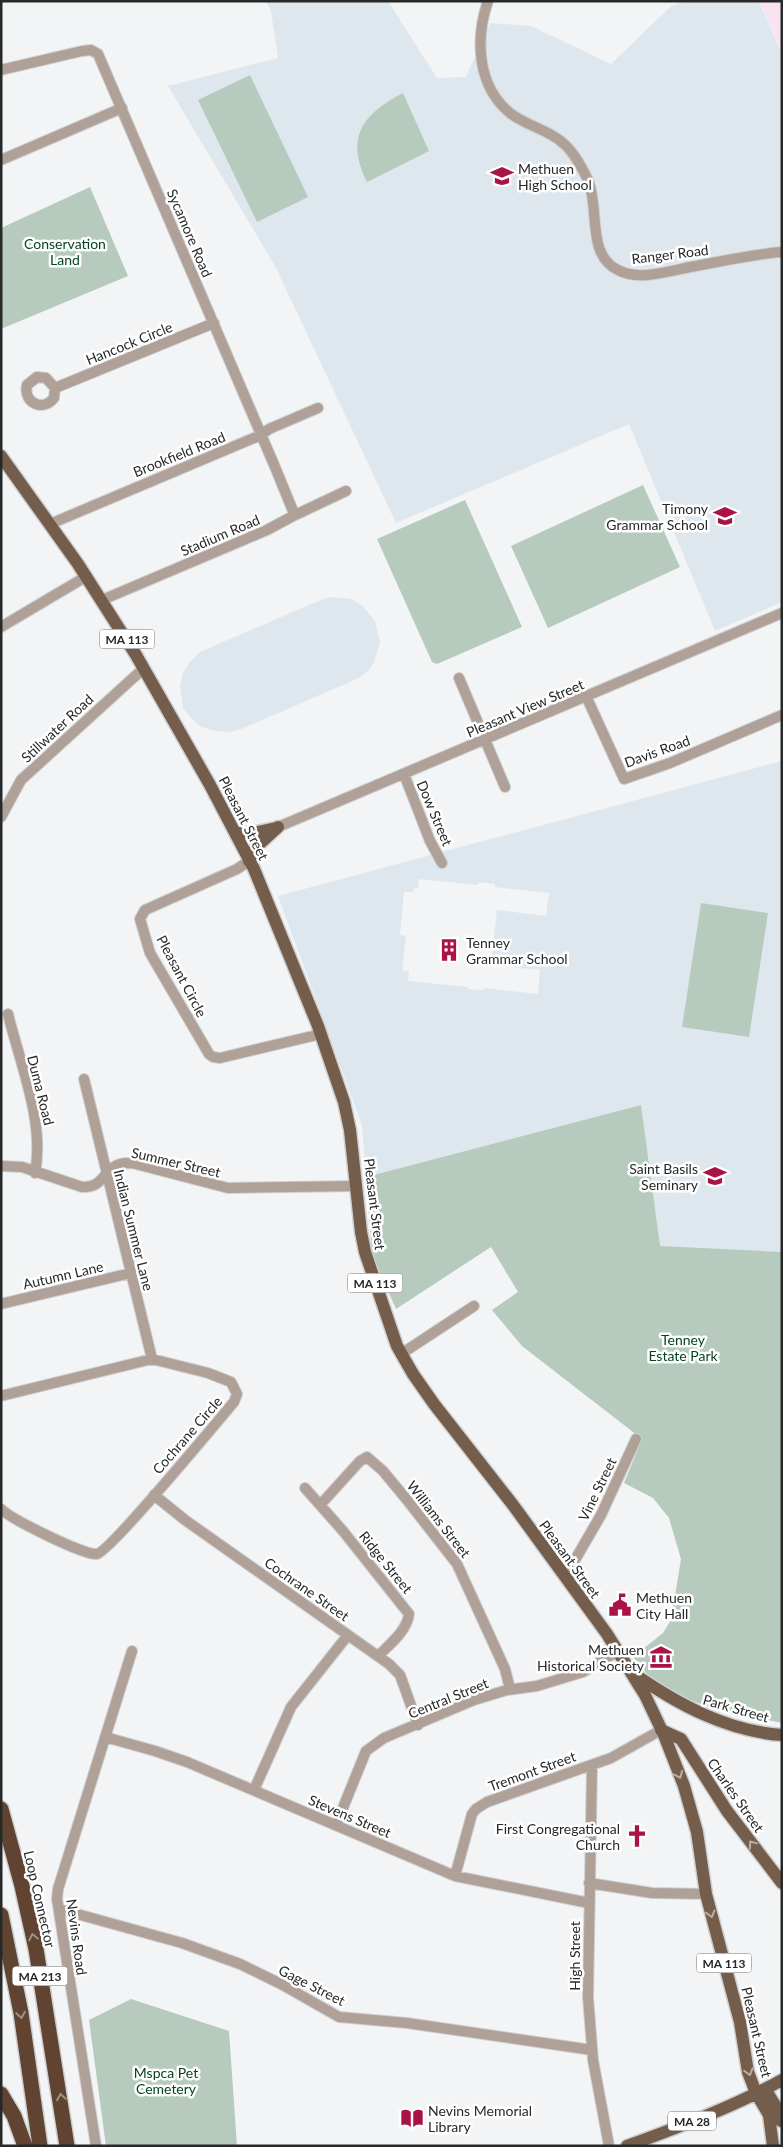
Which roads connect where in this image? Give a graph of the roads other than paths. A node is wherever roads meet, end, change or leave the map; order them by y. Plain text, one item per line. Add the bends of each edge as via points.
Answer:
1 (488, 1) edge
2 (1, 70) edge
3 (122, 108) junction
4 (1, 160) edge
5 (782, 252) edge
6 (214, 323) junction
7 (55, 388) dead end
8 (318, 408) dead end
9 (261, 435) junction
10 (1, 456) edge
11 (346, 491) dead end
12 (292, 516) junction
13 (50, 524) junction
14 (86, 576) junction
15 (102, 600) junction
16 (782, 613) edge
17 (1, 628) edge
18 (144, 668) junction
19 (459, 678) dead end
20 (586, 696) junction
21 (782, 715) edge
22 (485, 740) junction
23 (404, 774) junction
24 (505, 787) dead end
25 (1, 817) edge
26 (278, 828) junction
27 (236, 833) junction
28 (249, 861) junction
29 (442, 863) dead end
30 (8, 1014) dead end
31 (320, 1034) junction
32 (84, 1079) dead end
33 (1, 1166) edge
34 (35, 1173) junction
35 (106, 1174) junction
36 (356, 1186) junction
37 (131, 1273) junction
38 (1, 1304) edge
39 (474, 1306) dead end
40 (402, 1354) junction
41 (152, 1359) junction
42 (1, 1396) edge
43 (636, 1439) dead end
44 (305, 1488) dead end
45 (154, 1495) junction
46 (321, 1504) junction
47 (1, 1509) edge
48 (565, 1577) junction
49 (348, 1635) junction
50 (132, 1651) dead end
51 (618, 1651) junction
52 (378, 1656) junction
53 (632, 1673) junction
54 (510, 1689) junction
55 (418, 1725) junction
56 (661, 1730) junction
57 (782, 1735) edge
58 (105, 1737) junction
59 (592, 1765) junction
60 (254, 1790) junction
61 (1, 1809) edge
62 (336, 1825) junction
63 (454, 1876) junction
64 (589, 1883) junction
65 (782, 1883) edge
66 (706, 1894) junction
67 (589, 1903) junction
68 (58, 1910) junction
69 (1, 1915) edge
70 (592, 2050) junction
71 (782, 2080) edge
72 (760, 2091) junction
73 (1, 2094) edge
74 (781, 2120) edge
75 (630, 2145) edge
76 (25, 2146) edge
77 (40, 2146) edge
78 (67, 2146) edge
79 (96, 2146) edge
80 (609, 2146) edge
81 (774, 2146) edge

1 - 5 street, Ranger Road via 482,18 480,46 487,82 511,113 563,143 572,154 592,192 598,246 616,270 627,274 657,273
2 - 3 street, Sycamore Road via 91,50 98,54
3 - 4 street
3 - 6 street, Sycamore Road
6 - 7 street, Hancock Circle
6 - 9 street, Sycamore Road
8 - 9 street, Brookfield Road
9 - 12 street, Sycamore Road via 293,510
9 - 13 street, Brookfield Road
10 - 13 main road, Pleasant Street / MA 113
11 - 12 street, Stadium Road
12 - 15 street, Stadium Road via 267,530
13 - 14 main road, Pleasant Street / MA 113
14 - 15 main road, Pleasant Street / MA 113
14 - 17 street
15 - 18 main road, Pleasant Street / MA 113
16 - 20 street, Pleasant View Street
18 - 25 street, Stillwater Road via 20,780
18 - 27 main road, Pleasant Street / MA 113
19 - 22 street
20 - 21 street, Davis Road via 624,779
20 - 22 street, Pleasant View Street
22 - 23 street, Pleasant View Street
22 - 24 street
23 - 26 street, Pleasant View Street
23 - 29 street, Dow Street
26 - 27 main road
26 - 28 main road via 256,847
27 - 28 main road, Pleasant Street / MA 113
28 - 31 main road, Pleasant Street / MA 113 via 281,932
28 - 31 street, Pleasant Circle via 146,910 140,919 150,953 213,1057
30 - 34 street, Duma Road via 35,1120 38,1150
31 - 36 main road, Pleasant Street / MA 113 via 348,1119
32 - 35 street, Indian Summer Lane
33 - 34 street, Summer Street via 15,1166
34 - 35 street, Summer Street via 91,1187
35 - 36 street, Summer Street via 118,1164 132,1163 228,1188
35 - 37 street, Indian Summer Lane
36 - 40 main road, Pleasant Street / MA 113 via 365,1252
37 - 38 street, Autumn Lane
37 - 41 street, Indian Summer Lane
39 - 40 street
40 - 48 main road, Pleasant Street / MA 113 via 434,1404
41 - 42 street, Cochrane Circle
41 - 45 street, Cochrane Circle via 232,1382 237,1394 234,1402
43 - 48 street, Vine Street via 601,1514
44 - 46 street, Ridge Street
45 - 47 street, Cochrane Circle via 100,1553 95,1554 38,1531
45 - 49 street, Cochrane Street
46 - 52 street, Ridge Street via 410,1614 399,1634
46 - 54 street, Williams Street via 360,1460 367,1457 383,1471 457,1564 505,1670
48 - 51 main road, Pleasant Street / MA 113
49 - 52 street, Cochrane Street
49 - 60 street via 291,1707
50 - 58 street, Nevins Road
51 - 53 main road, Pleasant Street / MA 113
51 - 54 street, Central Street via 583,1672 537,1686
52 - 55 street, Cochrane Street via 400,1675
53 - 56 main road, Pleasant Street / MA 113
53 - 57 main road, Park Street via 698,1713 738,1727
54 - 55 street, Central Street via 474,1700
55 - 62 street, Central Street via 384,1738 366,1751
56 - 59 street, Tremont Street
65 -> 56 main road, Charles Street via 727,1811 680,1739
56 -> 66 main road, Pleasant Street / MA 113 via 684,1786 697,1832
58 - 60 street, Stevens Street via 155,1751
58 - 68 street, Nevins Road via 58,1889
59 - 63 street, Tremont Street via 487,1802 476,1809 469,1822
59 - 64 street, High Street
60 - 62 street, Stevens Street
78 -> 61 highway, Loop Connector / MA 213 via 36,1949
62 - 63 street, Stevens Street
63 - 67 street, Stevens Street
64 - 66 street via 652,1893
64 - 67 street, High Street
66 -> 72 main road, Pleasant Street / MA 113 via 740,2022 748,2072
67 - 70 street, High Street via 588,1997
68 - 70 street, Gage Street via 182,1943 240,1964 339,2017 407,2023
68 - 79 street, Nevins Road
69 -> 77 highway, MA 213 via 21,2013
70 - 80 street, High Street
71 - 72 main road, MA 28
72 - 74 main road via 778,2110
72 - 75 main road, MA 28
72 - 81 main road, MA 113 via 769,2115
73 - 76 highway via 14,2116
74 - 81 main road, MA 113

